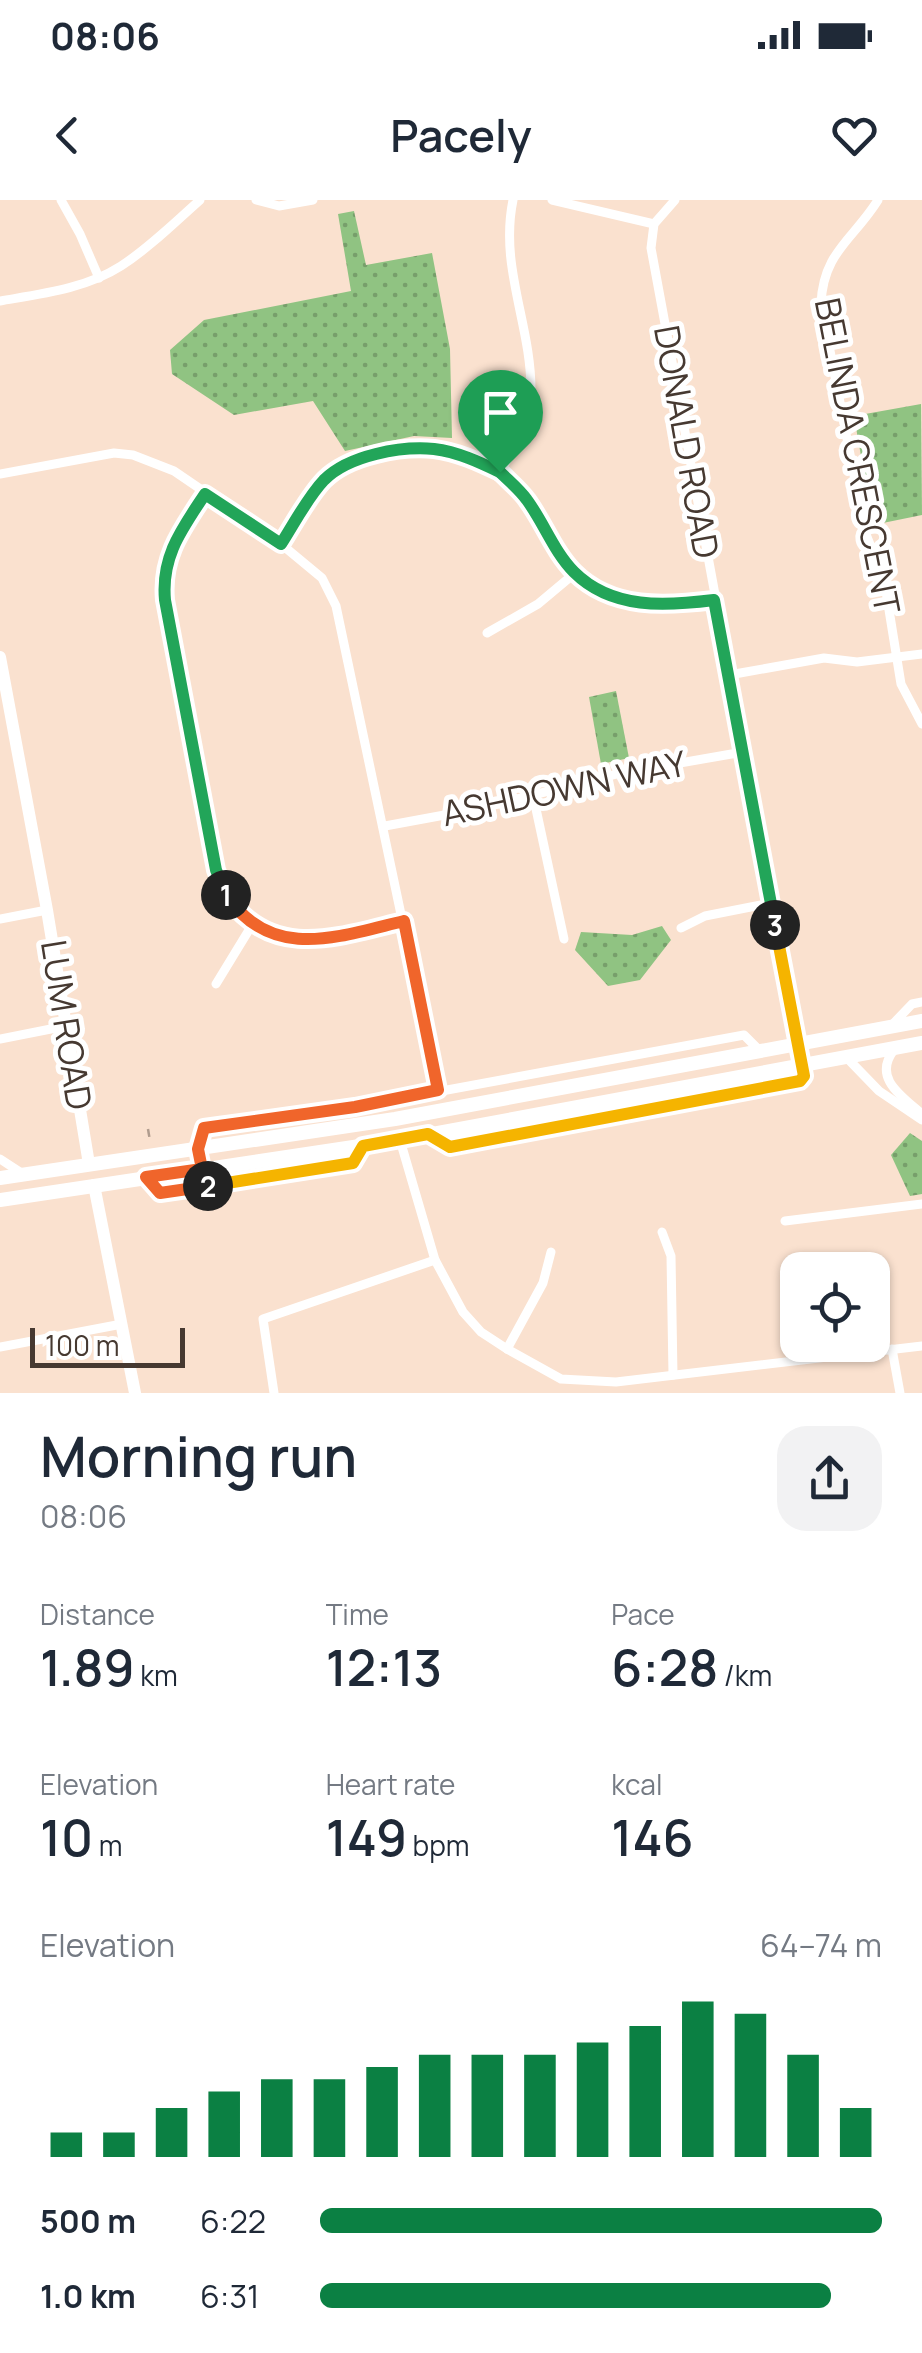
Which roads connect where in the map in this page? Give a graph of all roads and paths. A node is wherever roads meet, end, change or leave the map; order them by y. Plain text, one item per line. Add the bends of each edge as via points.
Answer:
1 (61, 200) edge
2 (200, 200) edge
3 (256, 200) edge
4 (313, 200) edge
5 (513, 200) edge
6 (552, 200) edge
7 (675, 200) edge
8 (878, 200) edge
9 (565, 201) edge
10 (654, 224) junction
11 (99, 278) junction
12 (0, 302) edge
13 (500, 472) junction
14 (0, 474) edge
15 (205, 494) junction
16 (281, 544) junction
17 (575, 573) junction
18 (714, 600) junction
19 (487, 633) dead end
20 (922, 654) edge
21 (0, 657) edge
22 (896, 658) junction
23 (729, 675) junction
24 (922, 724) edge
25 (743, 752) junction
26 (533, 795) junction
27 (385, 826) junction
28 (771, 903) junction
29 (47, 910) junction
30 (0, 919) edge
31 (404, 921) junction
32 (252, 925) junction
33 (681, 928) dead end
34 (564, 940) dead end
35 (216, 984) dead end
36 (917, 1003) edge
37 (901, 1006) dead end
38 (922, 1021) edge
39 (66, 1026) junction
40 (889, 1028) junction
41 (0, 1040) edge
42 (922, 1043) edge
43 (798, 1044) junction
44 (896, 1048) junction
45 (761, 1052) junction
46 (845, 1057) junction
47 (802, 1064) junction
48 (438, 1090) junction
49 (669, 1090) junction
50 (672, 1106) junction
51 (922, 1117) edge
52 (395, 1119) junction
53 (148, 1129) dead end
54 (428, 1134) junction
55 (400, 1140) junction
56 (150, 1141) dead end
57 (363, 1146) junction
58 (198, 1149) junction
59 (0, 1159) edge
60 (89, 1164) junction
61 (202, 1169) junction
62 (24, 1174) junction
63 (146, 1177) junction
64 (0, 1178) edge
65 (94, 1185) junction
66 (0, 1200) edge
67 (922, 1204) edge
68 (786, 1221) dead end
69 (662, 1232) dead end
70 (551, 1252) dead end
71 (434, 1260) junction
72 (122, 1324) junction
73 (922, 1346) edge
74 (0, 1348) edge
75 (892, 1349) junction
76 (507, 1350) junction
77 (673, 1375) junction
78 (561, 1379) junction
79 (136, 1393) edge
80 (274, 1393) edge
81 (557, 1393) edge
82 (900, 1393) edge

1 - 11 street
2 - 11 street via 123,266
3 - 4 street via 279,206
5 - 13 street via 509,260 531,396 522,432
6 - 9 street
7 - 10 street
8 - 22 street, BELINDA CRESCENT via 832,256 820,304
9 - 10 street
10 - 18 street, DONALD ROAD via 651,248
11 - 12 street
13 - 16 street via 435,449 362,459 325,480
13 - 17 street via 526,498
14 - 15 street via 114,453 174,471
15 - 16 street
15 - 32 street via 172,543 165,600 216,870 223,890
16 - 27 street via 322,578 336,606
17 - 18 street via 642,604
17 - 19 street
18 - 23 street, DONALD ROAD
20 - 22 street
21 - 29 street, LUM ROAD
22 - 23 street via 824,658
22 - 24 street, BELINDA CRESCENT via 900,684
23 - 25 street, DONALD ROAD
25 - 26 street, ASHDOWN WAY
25 - 28 street, DONALD ROAD
26 - 27 street, ASHDOWN WAY
26 - 34 street
27 - 31 street
28 - 33 street via 705,916
28 - 43 street, DONALD ROAD
29 - 30 street
29 - 39 street, LUM ROAD
31 - 32 street via 304,941
31 - 48 street
32 - 35 street
36 - 37 street
36 - 40 street
38 - 40 main road
39 - 41 street
39 - 60 street, LUM ROAD
40 - 43 main road
42 - 44 main road
43 - 45 main road
43 - 47 main road
44 - 46 main road
44 - 51 street via 885,1074
45 - 48 street via 744,1035
45 - 52 main road
46 - 47 main road
46 - 51 street via 880,1091
47 - 49 main road
47 - 50 street via 804,1076 795,1083
48 - 58 street via 204,1128
49 - 50 street
49 - 54 main road
50 - 54 street via 450,1147
52 - 55 main road
52 - 58 main road
53 - 56 path
54 - 55 main road
55 - 57 main road
55 - 71 street
57 - 61 main road
57 - 63 street via 353,1163 160,1193
58 - 60 main road
58 - 61 main road
59 - 62 street
60 - 62 main road
60 - 65 main road, LUM ROAD
61 - 63 main road
62 - 64 main road
63 - 65 main road
65 - 66 main road
65 - 72 street, LUM ROAD
67 - 68 street
69 - 77 street via 671,1256
70 - 76 street via 543,1283
71 - 76 street via 463,1312
71 - 80 street via 262,1319
72 - 74 street
72 - 79 street, LUM ROAD
73 - 75 street
75 - 77 street
75 - 82 street
76 - 78 street
77 - 78 street
78 - 81 street

